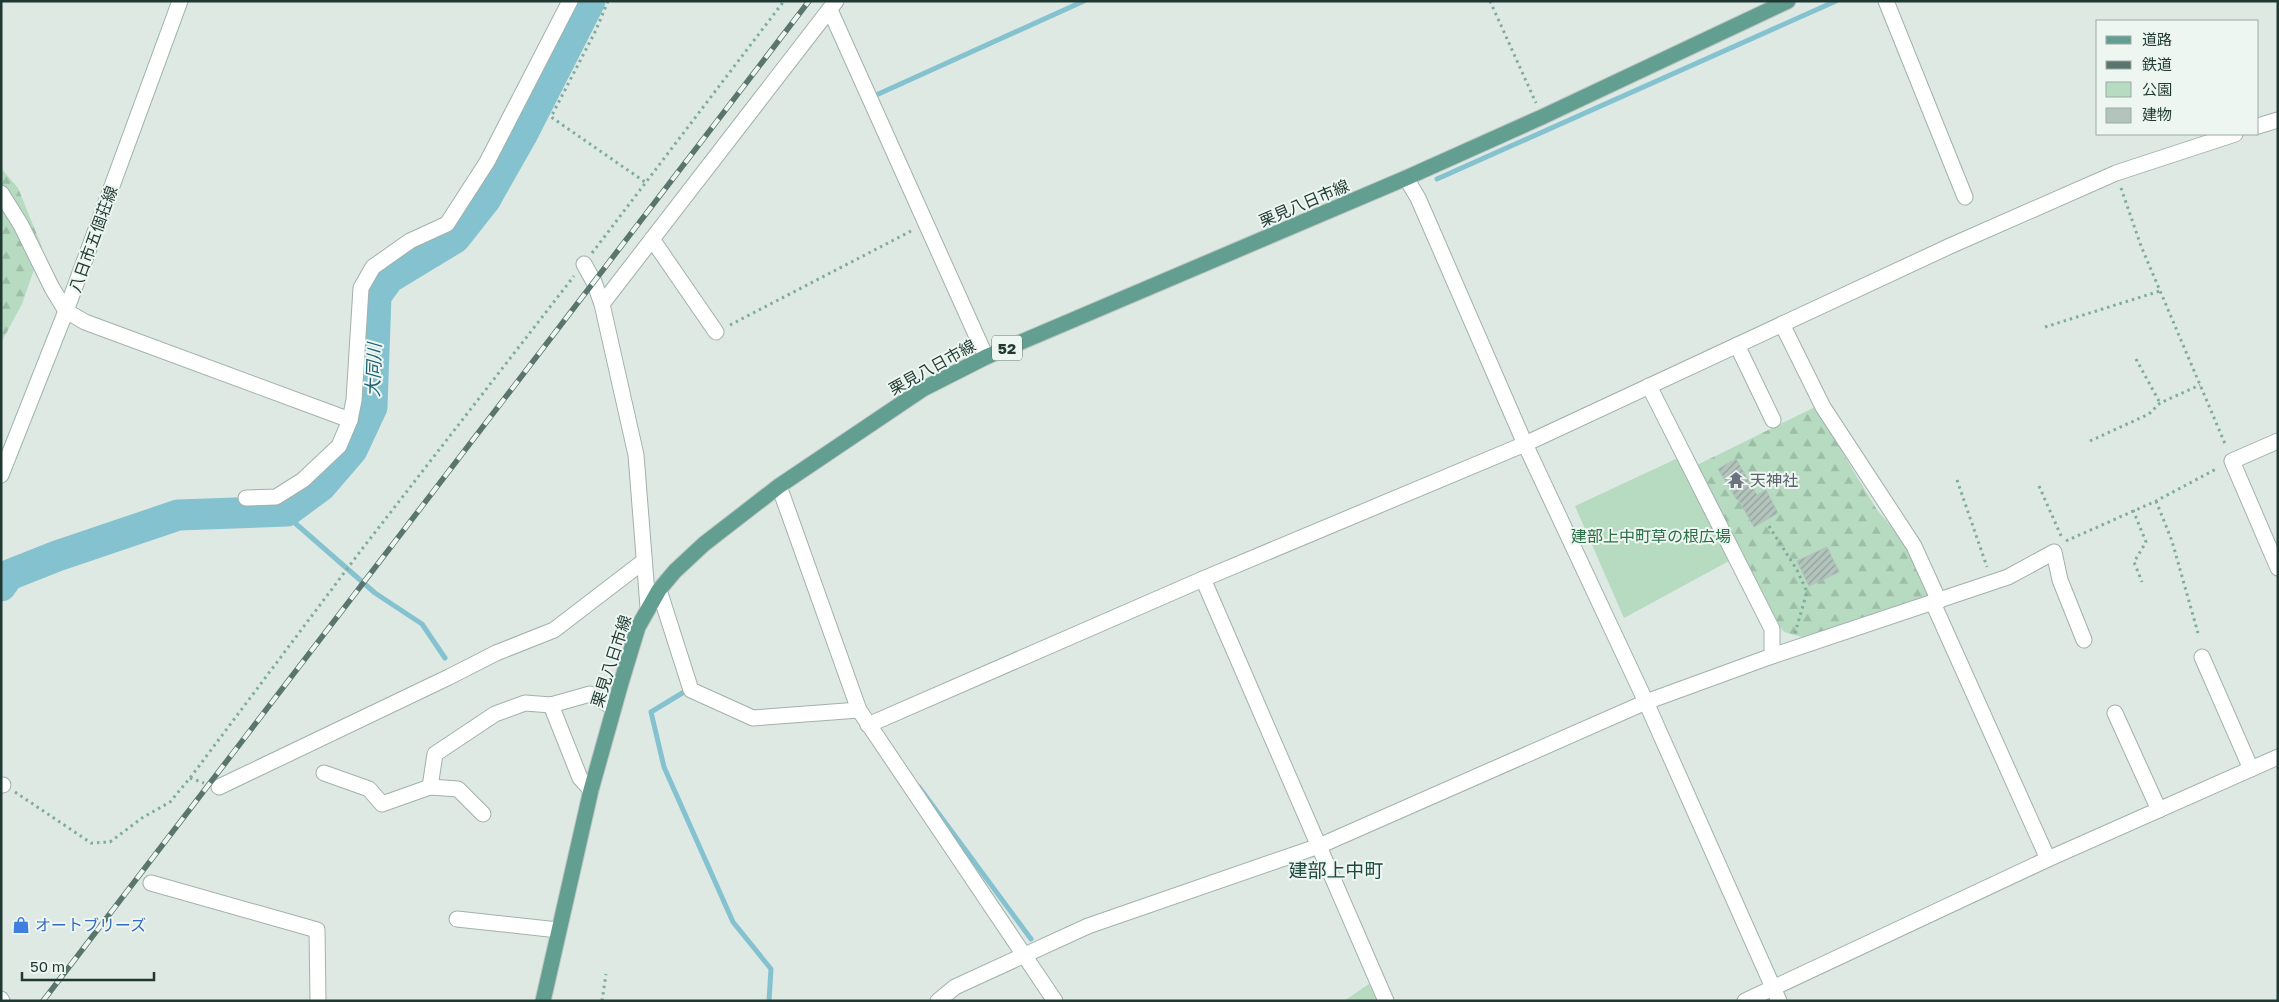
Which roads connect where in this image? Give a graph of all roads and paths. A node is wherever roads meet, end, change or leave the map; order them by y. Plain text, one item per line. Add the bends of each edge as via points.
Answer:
1 (180, 1) edge
2 (570, 1) edge
3 (608, 1) edge
4 (1490, 1) edge
5 (1788, 1) edge
6 (1886, 1) edge
7 (833, 6) edge
8 (1542, 117) junction
9 (2278, 120) edge
10 (2259, 126) edge
11 (2233, 135) edge
12 (2116, 173) junction
13 (1406, 178) junction
14 (645, 182) dead end
15 (1, 193) edge
16 (1965, 197) dead end
17 (926, 223) junction
18 (652, 239) junction
19 (584, 264) dead end
20 (2160, 291) junction
21 (602, 304) junction
22 (66, 310) junction
23 (1782, 324) junction
24 (2045, 327) dead end
25 (716, 332) joint
26 (1737, 345) junction
27 (986, 357) junction
28 (2136, 359) dead end
29 (2200, 385) junction
30 (1649, 386) junction
31 (2160, 403) junction
32 (350, 420) junction
33 (1773, 420) dead end
34 (2090, 441) dead end
35 (2278, 441) edge
36 (1525, 444) junction
37 (2232, 461) junction
38 (1, 475) edge
39 (1957, 480) dead end
40 (778, 486) junction
41 (2039, 486) dead end
42 (246, 498) dead end
43 (2156, 500) junction
44 (2133, 510) junction
45 (1769, 526) dead end
46 (359, 553) dead end
47 (644, 560) junction
48 (2278, 568) edge
49 (1203, 579) junction
50 (1992, 582) junction
51 (2142, 582) dead end
52 (659, 590) junction
53 (1936, 602) junction
54 (648, 607) junction
55 (2198, 633) dead end
56 (2084, 640) dead end
57 (1790, 650) junction
58 (1772, 656) junction
59 (2202, 656) dead end
60 (1646, 702) junction
61 (551, 705) junction
62 (614, 708) junction
63 (859, 710) junction
64 (2115, 713) dead end
65 (868, 725) junction
66 (2278, 757) edge
67 (2251, 769) junction
68 (324, 773) dead end
69 (2, 785) edge
70 (219, 788) dead end
71 (430, 788) junction
72 (591, 790) junction
73 (2159, 810) junction
74 (483, 814) dead end
75 (1319, 846) junction
76 (2048, 859) junction
77 (151, 883) dead end
78 (457, 919) dead end
79 (558, 930) junction
80 (1026, 955) junction
81 (606, 974) dead end
82 (1772, 987) junction
83 (318, 1001) edge
84 (543, 1001) edge
85 (602, 1001) edge
86 (938, 1001) edge
87 (1055, 1001) edge
88 (1386, 1001) edge
89 (1746, 1001) edge
90 (1778, 1001) edge

1 - 22 street, 八日市五個荘線
2 - 32 street via 487,162 446,224 410,241 372,267 361,288
3 - 14 path via 551,117
4 - 8 path
5 - 8 main road, 栗見八日市線 / 52
6 - 16 street
7 - 17 street
7 - 18 street
8 - 13 main road, 栗見八日市線 / 52
9 - 10 street
11 - 12 street
12 - 20 path
12 - 23 street
13 - 27 main road, 栗見八日市線 / 52
13 - 36 street via 1418,198
15 - 22 street
17 - 25 path
17 - 27 street
18 - 21 street
18 - 25 street
19 - 21 street
20 - 24 path
20 - 29 path
21 - 47 street via 636,455
22 - 32 street via 94,325
22 - 38 street, 八日市五個荘線
23 - 26 street
23 - 53 street via 1823,407 1914,546
26 - 30 street
26 - 33 street
27 - 40 main road, 栗見八日市線 / 52 via 923,389
28 - 31 path
29 - 31 path
29 - 37 path
30 - 36 street
30 - 58 street via 1772,629
31 - 34 path via 2149,414
32 - 42 street via 340,446 303,480 276,497
35 - 37 street
36 - 49 street
36 - 60 street
37 - 43 path
37 - 48 street
39 - 50 path
40 - 52 main road, 栗見八日市線 / 52 via 704,544
40 - 63 street
41 - 44 path via 2064,542
43 - 44 path
43 - 55 path via 2172,540
44 - 51 path via 2146,542 2134,562
45 - 57 path via 1808,592
46 - 69 path via 170,802 110,842 91,843
47 - 54 street
47 - 70 street via 554,630 496,653
49 - 65 street
49 - 75 street
50 - 53 street
50 - 56 street via 2054,552 2060,580
52 - 54 main road, 栗見八日市線 / 52
52 - 63 street via 691,690 753,718
53 - 57 street
53 - 76 street
54 - 62 main road, 栗見八日市線 / 52 via 638,627
57 - 58 street
58 - 60 street
59 - 67 street
60 - 75 street
60 - 82 street
61 - 62 street via 590,694
61 - 71 street via 525,703 495,714 434,754
61 - 72 street via 580,778
62 - 72 main road, 栗見八日市線 / 52
63 - 65 street
64 - 73 street
65 - 80 street
66 - 67 street
67 - 73 street
68 - 71 street via 370,789 382,804
71 - 74 street via 458,789
72 - 79 main road, 栗見八日市線 / 52
73 - 76 street
75 - 80 street via 1088,926
75 - 88 street
76 - 82 street
77 - 83 street via 317,930
78 - 79 street
79 - 84 main road, 栗見八日市線 / 52
80 - 86 street via 955,987
80 - 87 street
81 - 85 path
82 - 89 street
82 - 90 street

